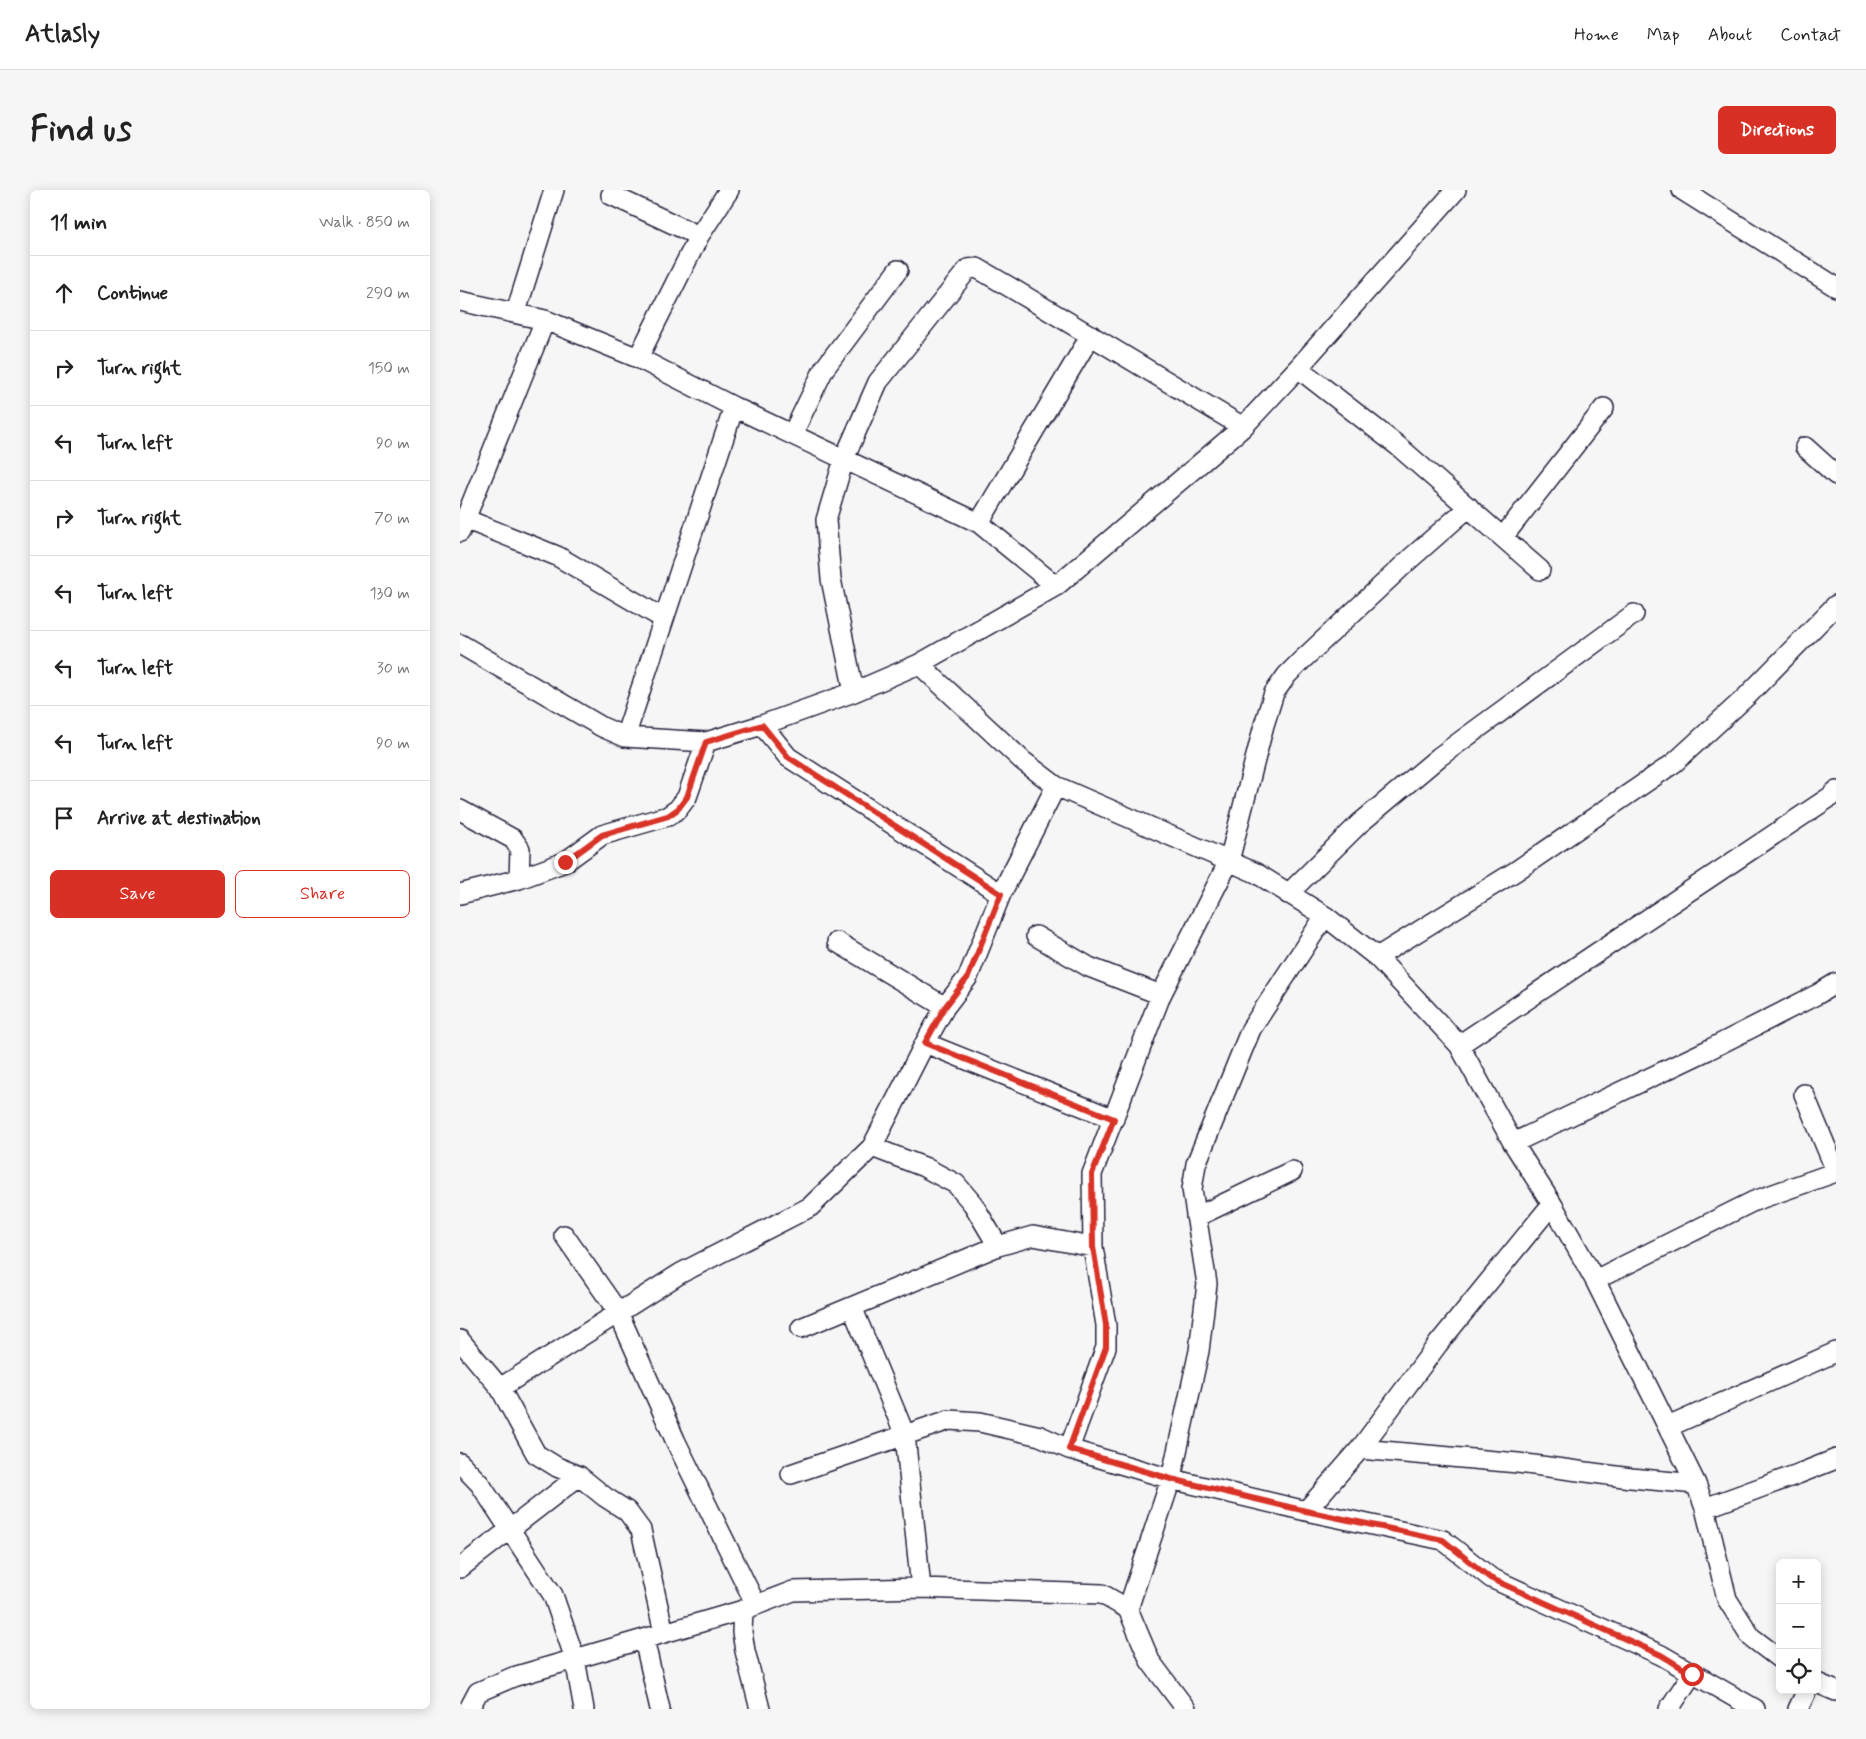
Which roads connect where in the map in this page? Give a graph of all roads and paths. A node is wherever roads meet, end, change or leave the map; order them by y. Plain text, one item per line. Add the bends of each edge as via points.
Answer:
1 (554, 190) edge
2 (729, 190) edge
3 (1456, 190) edge
4 (1682, 190) edge
5 (611, 195) dead end
6 (699, 236) junction
7 (898, 270) dead end
8 (1836, 287) edge
9 (460, 301) edge
10 (516, 312) junction
11 (545, 320) junction
12 (1091, 335) junction
13 (638, 358) junction
14 (1298, 368) junction
15 (734, 407) junction
16 (1604, 408) dead end
17 (1243, 427) junction
18 (793, 434) junction
19 (1805, 447) dead end
20 (844, 459) junction
21 (1836, 475) edge
22 (1469, 507) junction
23 (979, 523) junction
24 (463, 526) edge
25 (1503, 537) junction
26 (1540, 570) dead end
27 (1056, 586) junction
28 (1836, 605) edge
29 (1634, 614) dead end
30 (664, 619) junction
31 (460, 644) edge
32 (919, 664) junction
33 (854, 692) junction
34 (762, 725) junction
35 (625, 736) junction
36 (706, 742) junction
37 (1056, 786) junction
38 (1834, 798) edge
39 (460, 810) edge
40 (1229, 861) junction
41 (519, 880) junction
42 (460, 894) edge
43 (1001, 894) junction
44 (1288, 894) junction
45 (1325, 916) junction
46 (1036, 936) dead end
47 (837, 942) dead end
48 (1377, 957) junction
49 (1836, 983) edge
50 (1162, 995) junction
51 (945, 1007) junction
52 (925, 1043) junction
53 (1459, 1045) junction
54 (1804, 1094) dead end
55 (1114, 1119) junction
56 (1514, 1143) junction
57 (872, 1147) junction
58 (1292, 1171) dead end
59 (1836, 1171) edge
60 (1552, 1204) junction
61 (1196, 1217) junction
62 (564, 1235) dead end
63 (998, 1246) junction
64 (1093, 1247) junction
65 (1595, 1280) junction
66 (852, 1307) junction
67 (618, 1312) junction
68 (801, 1328) dead end
69 (460, 1340) edge
70 (1836, 1352) edge
71 (500, 1388) junction
72 (1668, 1427) junction
73 (905, 1435) junction
74 (1069, 1449) junction
75 (1360, 1449) junction
76 (1836, 1458) edge
77 (460, 1464) edge
78 (791, 1474) dead end
79 (579, 1476) junction
80 (1171, 1479) junction
81 (1696, 1484) junction
82 (1705, 1508) junction
83 (1306, 1511) junction
84 (510, 1530) junction
85 (460, 1568) edge
86 (921, 1588) junction
87 (750, 1607) junction
88 (1128, 1609) junction
89 (664, 1633) junction
90 (644, 1639) junction
91 (1776, 1656) edge
92 (575, 1659) junction
93 (1692, 1674) junction
94 (1821, 1685) edge
95 (1836, 1691) edge
96 (1805, 1694) edge
97 (469, 1709) edge
98 (584, 1709) edge
99 (660, 1709) edge
100 (760, 1709) edge
101 (1186, 1709) edge
102 (1669, 1709) edge
103 (1755, 1709) edge
104 (1798, 1709) edge

1 - 10 street
2 - 6 street
3 - 14 street
4 - 8 street
5 - 6 street
6 - 13 street
7 - 18 street via 824,369
9 - 10 street
10 - 11 street
11 - 13 street
11 - 24 street
12 - 17 street
12 - 20 street via 977,268 968,269 878,382
12 - 23 street
13 - 15 street
14 - 17 street
14 - 22 street via 1398,446
15 - 18 street
15 - 30 street
16 - 25 street
17 - 27 street
18 - 20 street
19 - 21 street
20 - 23 street
20 - 33 street via 826,520 831,579
22 - 25 street
22 - 40 street via 1301,661 1274,693
23 - 27 street
24 - 30 street via 557,556
25 - 26 street
27 - 32 street
28 - 48 street via 1747,696 1674,763 1516,871
29 - 44 street via 1440,757 1359,824
30 - 35 street
31 - 35 street via 602,727
32 - 33 street
32 - 37 street via 1023,762
33 - 34 street
34 - 36 street
34 - 43 street via 788,757
35 - 36 street
36 - 41 street via 687,797 678,809 668,816 602,835 565,862
37 - 40 street
37 - 43 street
38 - 53 street
39 - 41 street via 513,839 520,850
40 - 44 street via 1256,873
40 - 50 street
41 - 42 street
43 - 51 street via 968,977
44 - 45 street
45 - 48 street
45 - 61 street via 1250,1029 1196,1164 1192,1189
46 - 50 street via 1089,967
47 - 51 street
48 - 53 street
49 - 56 street via 1708,1050
50 - 55 street
51 - 52 street
52 - 55 street
52 - 57 street
53 - 56 street
54 - 59 street
55 - 64 street via 1092,1174
56 - 60 street
57 - 63 street via 924,1167 956,1184 973,1204
57 - 67 street via 810,1207 681,1273
58 - 61 street
59 - 65 street via 1754,1201
60 - 65 street
60 - 75 street via 1438,1344
61 - 80 street via 1207,1284 1199,1351
62 - 67 street
63 - 64 street via 1033,1236
63 - 66 street
64 - 74 street via 1106,1325 1106,1347
65 - 72 street
66 - 68 street
66 - 73 street
67 - 71 street
67 - 87 street
69 - 71 street
70 - 72 street
71 - 79 street via 536,1454
72 - 81 street
73 - 74 street via 949,1420 980,1422 1040,1436
73 - 78 street
73 - 86 street
74 - 80 street
75 - 81 street
75 - 83 street
76 - 82 street
77 - 84 street via 480,1484
79 - 84 street
79 - 89 street via 627,1511 641,1530
80 - 83 street
80 - 88 street
81 - 82 street
82 - 91 street via 1727,1599 1751,1637
83 - 93 street via 1443,1540 1490,1578 1661,1655
84 - 85 street
84 - 92 street via 553,1595
86 - 87 street via 793,1591
86 - 88 street via 1102,1594
87 - 89 street
87 - 100 street via 742,1632
88 - 101 street via 1150,1661
89 - 90 street
90 - 92 street
90 - 99 street
92 - 97 street via 513,1677 478,1692
92 - 98 street
93 - 102 street
93 - 103 street
94 - 95 street
96 - 104 street

